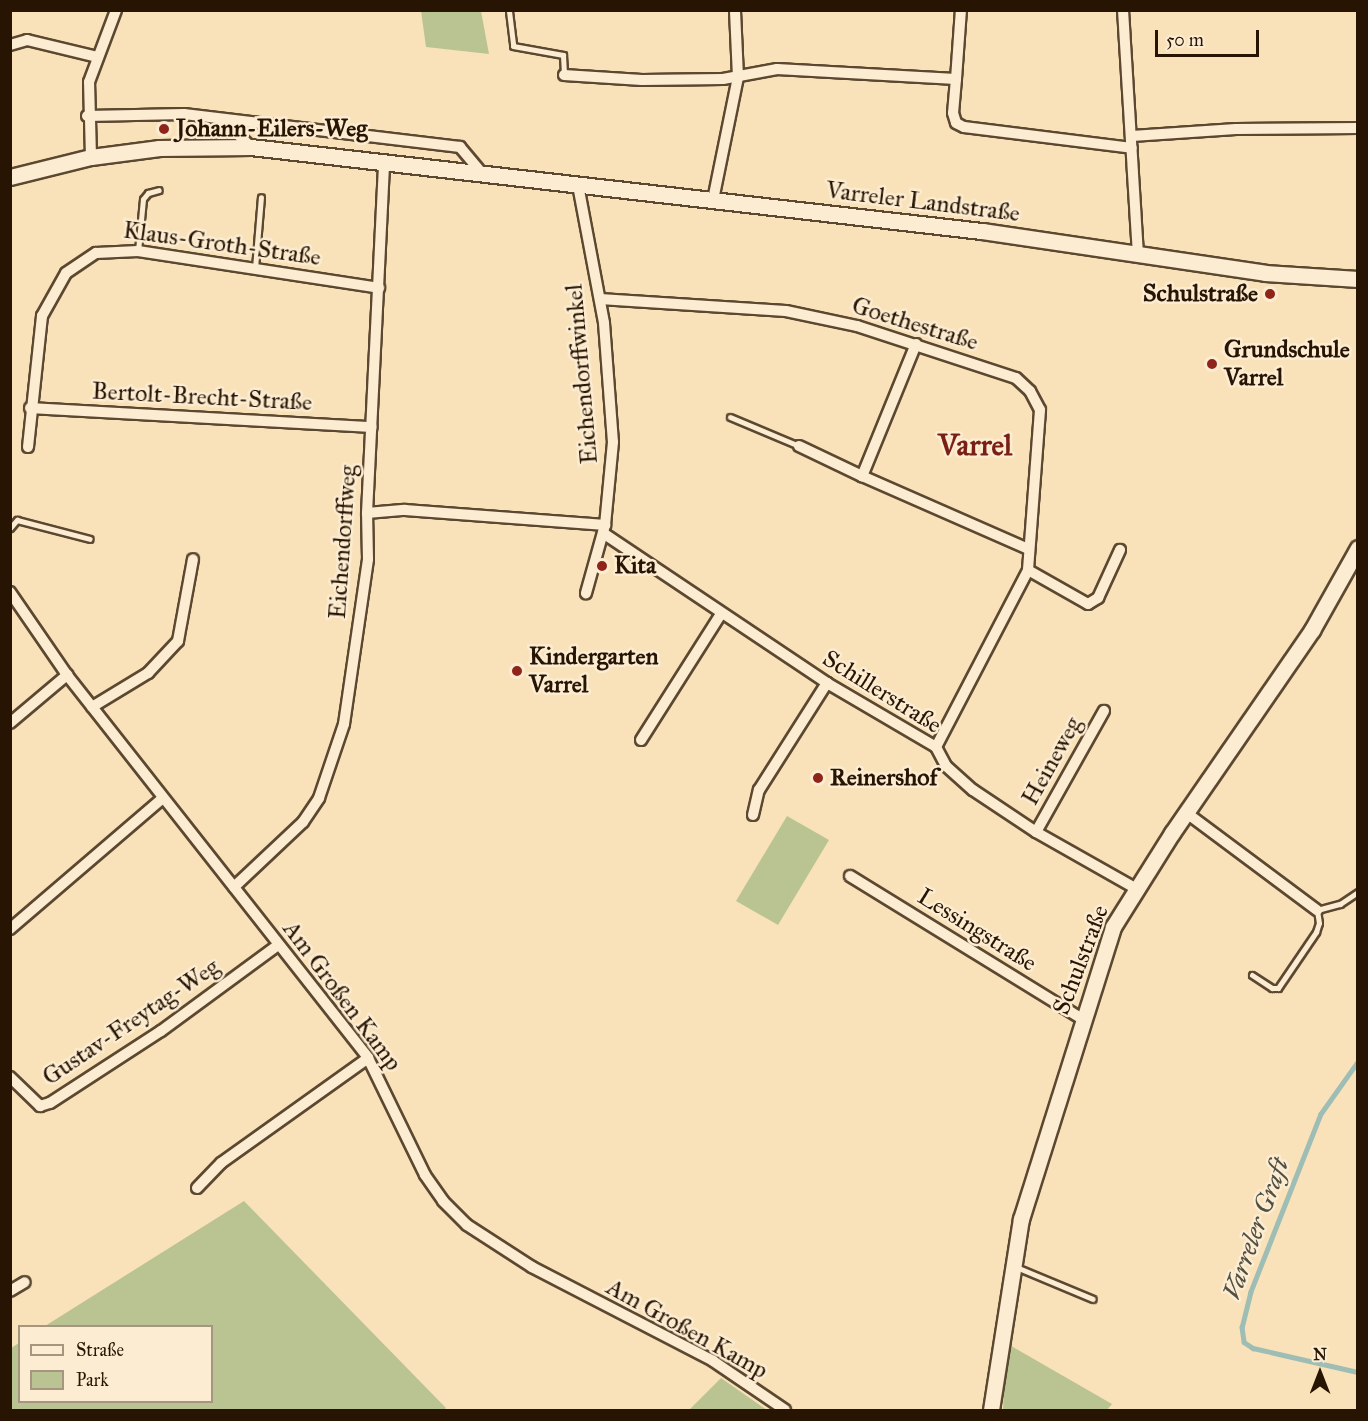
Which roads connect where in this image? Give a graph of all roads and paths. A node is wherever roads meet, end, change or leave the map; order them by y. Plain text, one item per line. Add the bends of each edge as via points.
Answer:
1 (116, 10) edge
2 (735, 10) edge
3 (961, 10) edge
4 (1123, 10) edge
5 (509, 11) edge
6 (10, 45) edge
7 (98, 57) junction
8 (564, 75) joint
9 (738, 77) junction
10 (956, 80) junction
11 (87, 116) junction
12 (222, 120) junction
13 (1358, 128) edge
14 (1131, 136) junction
15 (251, 147) junction
16 (1132, 148) junction
17 (91, 157) junction
18 (384, 161) junction
19 (482, 173) junction
20 (10, 177) edge
21 (578, 185) junction
22 (159, 190) dead end
23 (261, 197) dead end
24 (713, 200) junction
25 (138, 250) junction
26 (1138, 252) junction
27 (255, 268) junction
28 (1358, 279) edge
29 (380, 288) junction
30 (600, 299) junction
31 (916, 344) junction
32 (30, 408) junction
33 (730, 417) dead end
34 (371, 427) junction
35 (799, 446) joint
36 (28, 447) dead end
37 (862, 476) junction
38 (367, 513) junction
39 (10, 528) edge
40 (604, 529) junction
41 (90, 539) dead end
42 (1358, 548) edge
43 (1028, 549) junction
44 (1120, 550) dead end
45 (193, 559) dead end
46 (1028, 570) junction
47 (10, 592) edge
48 (586, 593) dead end
49 (721, 614) junction
50 (67, 675) junction
51 (827, 683) junction
52 (92, 707) junction
53 (1104, 711) dead end
54 (10, 723) edge
55 (641, 740) dead end
56 (936, 747) junction
57 (163, 798) junction
58 (1188, 814) junction
59 (753, 815) dead end
60 (1036, 832) junction
61 (850, 876) dead end
62 (234, 887) junction
63 (1135, 888) junction
64 (1358, 892) edge
65 (1317, 910) junction
66 (10, 929) edge
67 (278, 945) junction
68 (1252, 975) dead end
69 (1082, 1019) junction
70 (368, 1058) junction
71 (10, 1077) edge
72 (197, 1188) dead end
73 (1012, 1265) junction
74 (25, 1282) dead end
75 (10, 1291) edge
76 (1093, 1299) dead end
77 (785, 1410) edge
78 (991, 1410) edge

1 - 7 street
2 - 9 street
3 - 10 street
4 - 14 street
5 - 8 lane via 513,46 563,55
6 - 7 street via 27,40
7 - 11 street via 89,82
8 - 9 street via 642,80
9 - 10 street via 777,69
9 - 24 street
10 - 16 street via 953,113 956,123 964,127
11 - 12 street via 184,114
11 - 17 street
12 - 15 street
12 - 19 street via 460,147
13 - 14 street via 1236,129
14 - 16 street
15 - 17 main road, Varreler Landstraße via 170,147
15 - 18 main road, Varreler Landstraße
16 - 26 street
17 - 20 main road, Varreler Landstraße
18 - 19 main road, Varreler Landstraße
18 - 29 street, Eichendorffweg
19 - 21 main road, Varreler Landstraße
21 - 24 main road, Varreler Landstraße
21 - 30 street, Eichendorffwinkel
22 - 25 lane via 143,199
23 - 27 lane
24 - 26 main road, Varreler Landstraße
25 - 27 street, Klaus-Groth-Straße
25 - 32 street, Klaus-Groth-Straße via 96,253 80,261 56,285 42,316
26 - 28 main road, Varreler Landstraße via 1265,273
27 - 29 street, Klaus-Groth-Straße
29 - 34 street, Eichendorffweg
30 - 31 street, Goethestraße via 786,311
30 - 40 street, Eichendorffwinkel via 613,442
31 - 37 street
31 - 43 street, Goethestraße via 1016,378 1030,391 1040,410
32 - 34 street, Bertolt-Brecht-Straße
32 - 36 street, Klaus-Groth-Straße
33 - 35 lane
34 - 38 street, Eichendorffweg
35 - 37 street
37 - 43 street
38 - 40 street via 405,510
38 - 62 street, Eichendorffweg via 363,609 344,724 333,762 319,798 303,822
39 - 41 lane via 17,520
40 - 48 street, Eichendorffwinkel
40 - 49 street, Schillerstraße
42 - 58 main road, Schulstraße via 1312,630
43 - 46 street, Goethestraße
44 - 46 street via 1098,598 1088,604
45 - 52 street via 178,641 148,674
46 - 56 street, Goethestraße
47 - 50 street, Am Großen Kamp
49 - 51 street, Schillerstraße
49 - 55 street
50 - 52 street, Am Großen Kamp
50 - 54 street
51 - 56 street, Schillerstraße
51 - 59 street via 759,790
52 - 57 street, Am Großen Kamp
53 - 60 street, Heineweg
56 - 60 street, Schillerstraße via 946,766 973,790
57 - 62 street, Am Großen Kamp
57 - 66 street
58 - 63 main road, Schulstraße
58 - 65 street
60 - 63 street, Schillerstraße
61 - 69 street, Lessingstraße
62 - 67 street, Am Großen Kamp
63 - 69 main road, Schulstraße via 1113,927
64 - 65 lane via 1340,904
65 - 68 lane via 1316,932 1278,988
67 - 70 street, Am Großen Kamp
67 - 71 street, Gustav-Freytag-Weg via 161,1031 50,1103 40,1106
69 - 73 main road, Schulstraße via 1021,1219
70 - 72 street via 221,1163
70 - 77 street, Am Großen Kamp via 425,1175 467,1225 532,1268 713,1361
73 - 76 lane
73 - 78 main road, Schulstraße
74 - 75 street

